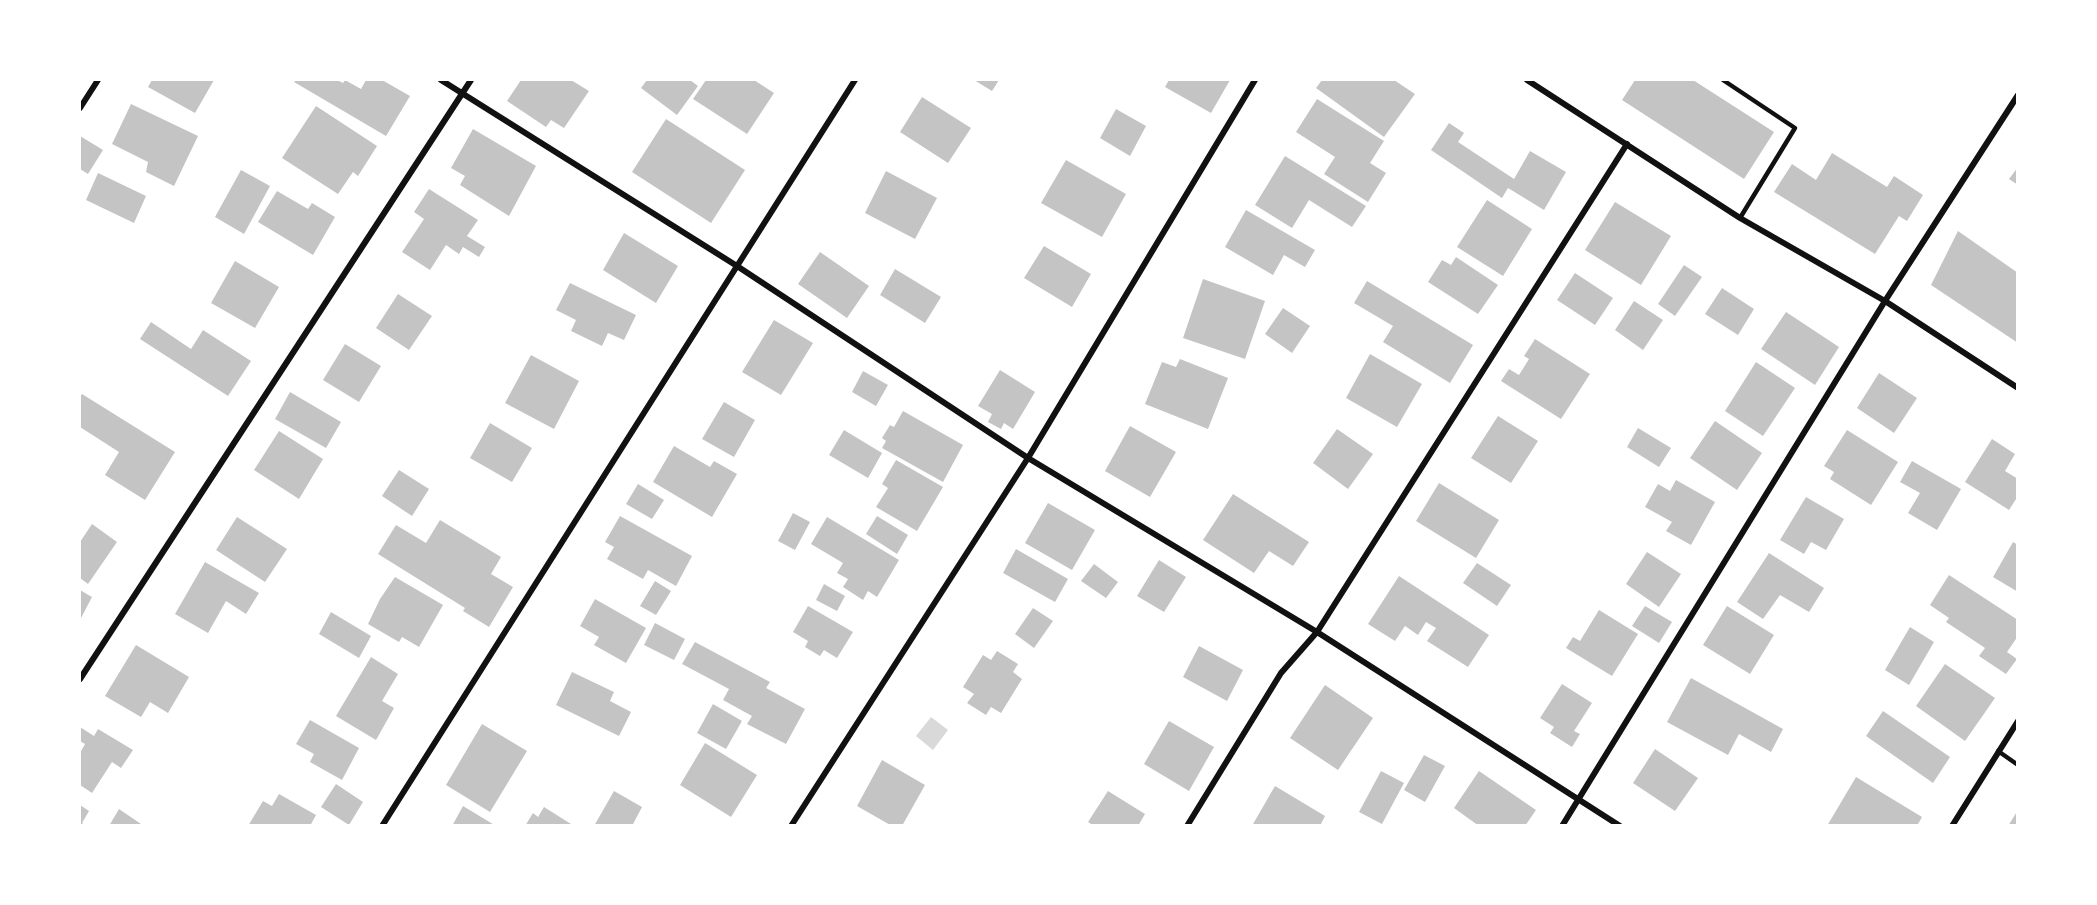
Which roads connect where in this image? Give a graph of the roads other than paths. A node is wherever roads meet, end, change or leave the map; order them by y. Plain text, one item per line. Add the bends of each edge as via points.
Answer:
1 (98, 80) edge
2 (441, 80) edge
3 (471, 80) edge
4 (855, 80) edge
5 (1255, 80) edge
6 (1527, 80) edge
7 (1723, 80) edge
8 (463, 93) junction
9 (2018, 95) edge
10 (80, 108) edge
11 (1627, 144) junction
12 (1740, 218) junction
13 (737, 266) junction
14 (1886, 301) junction
15 (2018, 388) edge
16 (1028, 458) junction
17 (1317, 632) junction
18 (80, 679) edge
19 (2018, 721) edge
20 (1998, 751) junction
21 (2018, 765) edge
22 (1579, 799) junction
23 (382, 825) edge
24 (791, 825) edge
25 (1187, 825) edge
26 (1562, 825) edge
27 (1620, 825) edge
28 (1952, 825) edge

1 - 10 street
2 - 8 street
3 - 8 street
4 - 13 street
5 - 16 street
6 - 11 street
7 - 12 lane via 1795,128
8 - 13 street
8 - 18 street
9 - 14 street
11 - 12 street
11 - 17 street
12 - 14 street
13 - 16 street
13 - 23 street
14 - 15 street
14 - 22 street
16 - 17 street
16 - 24 street
17 - 22 street
17 - 25 street via 1281,673
19 - 20 street
20 - 21 lane
20 - 28 street
22 - 26 street
22 - 27 street

